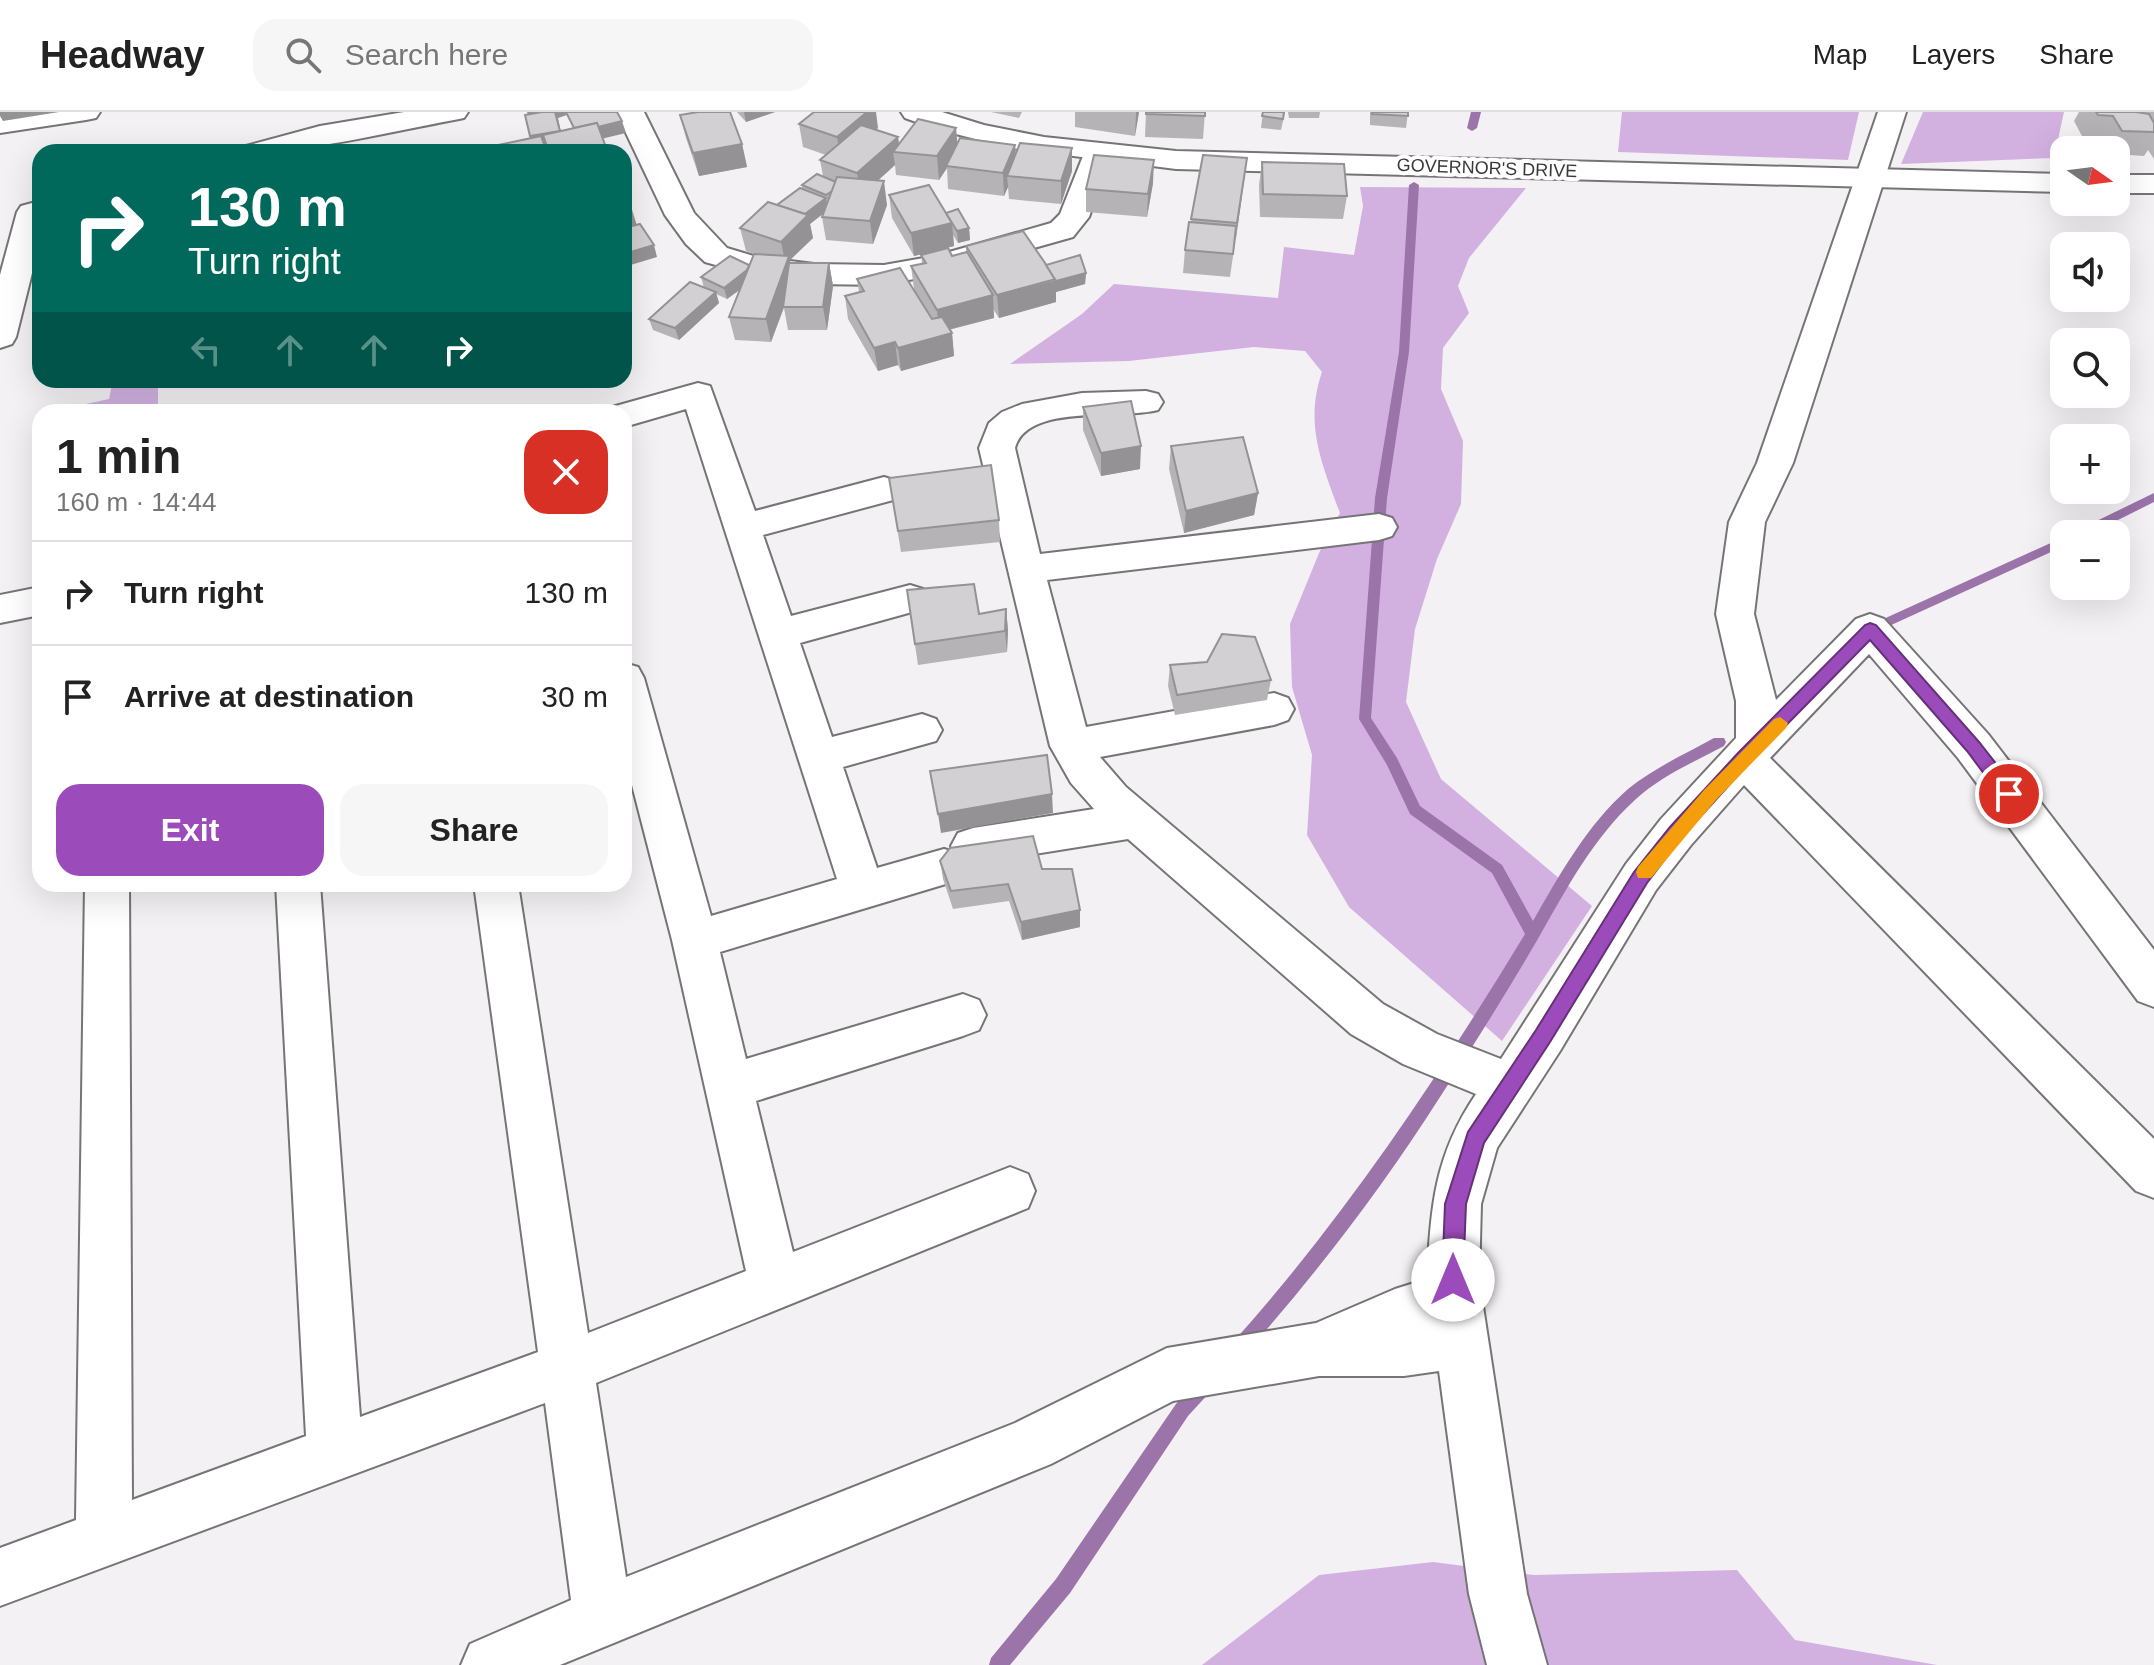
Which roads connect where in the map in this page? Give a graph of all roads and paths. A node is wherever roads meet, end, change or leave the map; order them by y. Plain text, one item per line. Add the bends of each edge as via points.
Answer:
1 (86, 112) edge
2 (454, 112) edge
3 (630, 112) edge
4 (915, 112) edge
5 (1892, 112) edge
6 (0, 124) edge
7 (286, 144) edge
8 (1097, 152) junction
9 (1872, 179) junction
10 (2050, 183) edge
11 (2130, 184) edge
12 (2154, 184) edge
13 (32, 212) edge
14 (0, 218) edge
15 (32, 225) edge
16 (0, 336) edge
17 (1146, 402) dead end
18 (632, 413) edge
19 (884, 490) dead end
20 (1379, 527) dead end
21 (742, 528) junction
22 (1025, 569) junction
23 (910, 599) edge
24 (32, 603) edge
25 (0, 609) edge
26 (777, 634) junction
27 (632, 708) edge
28 (1274, 709) dead end
29 (922, 730) dead end
30 (1071, 746) junction
31 (818, 757) junction
32 (1744, 758) junction
33 (1136, 820) junction
34 (863, 890) junction
35 (107, 892) edge
36 (299, 892) edge
37 (497, 892) edge
38 (695, 940) junction
39 (2154, 986) edge
40 (963, 1015) dead end
41 (1499, 1081) junction
42 (729, 1087) junction
43 (2154, 1174) edge
44 (1010, 1191) dead end
45 (775, 1285) junction
46 (1458, 1318) junction
47 (567, 1368) junction
48 (335, 1453) junction
49 (104, 1540) junction
50 (0, 1577) edge
51 (603, 1616) junction
52 (491, 1665) edge
53 (1517, 1665) edge

1 - 6 street
2 - 7 street
3 - 8 street via 680,215 716,255 814,274 884,275 1062,230 1074,217
4 - 8 street, GOVERNOR'S DRIVE via 998,137
5 - 9 street
8 - 9 street, GOVERNOR'S DRIVE via 1176,160
9 - 10 street, GOVERNOR'S DRIVE
9 - 32 street via 1775,463 1747,522 1735,614 1758,725 1757,743
11 - 12 street
13 - 14 street
15 - 16 street
17 - 22 street via 1044,410 1019,416 1002,428 997,448
18 - 21 street via 698,394
19 - 21 street
20 - 22 street
21 - 26 street
22 - 30 street
23 - 26 street
24 - 25 street
26 - 31 street
27 - 38 street
28 - 30 street
29 - 31 street
30 - 33 street via 1102,790
31 - 34 street
32 - 39 street via 1870,629 1973,746
32 - 41 street via 1641,877
32 - 43 street
33 - 34 street via 944,859
33 - 41 street via 1367,1019 1420,1049
34 - 38 street
35 - 49 street
36 - 48 street
37 - 47 street
38 - 42 street
40 - 42 street
41 - 46 street via 1456,1204 1452,1244
42 - 45 street
44 - 45 street
45 - 47 street
46 - 51 street via 1404,1349 1319,1349 1167,1375 1031,1444
46 - 53 street via 1498,1594
47 - 48 street
47 - 51 street
48 - 49 street
49 - 50 street
51 - 52 street

